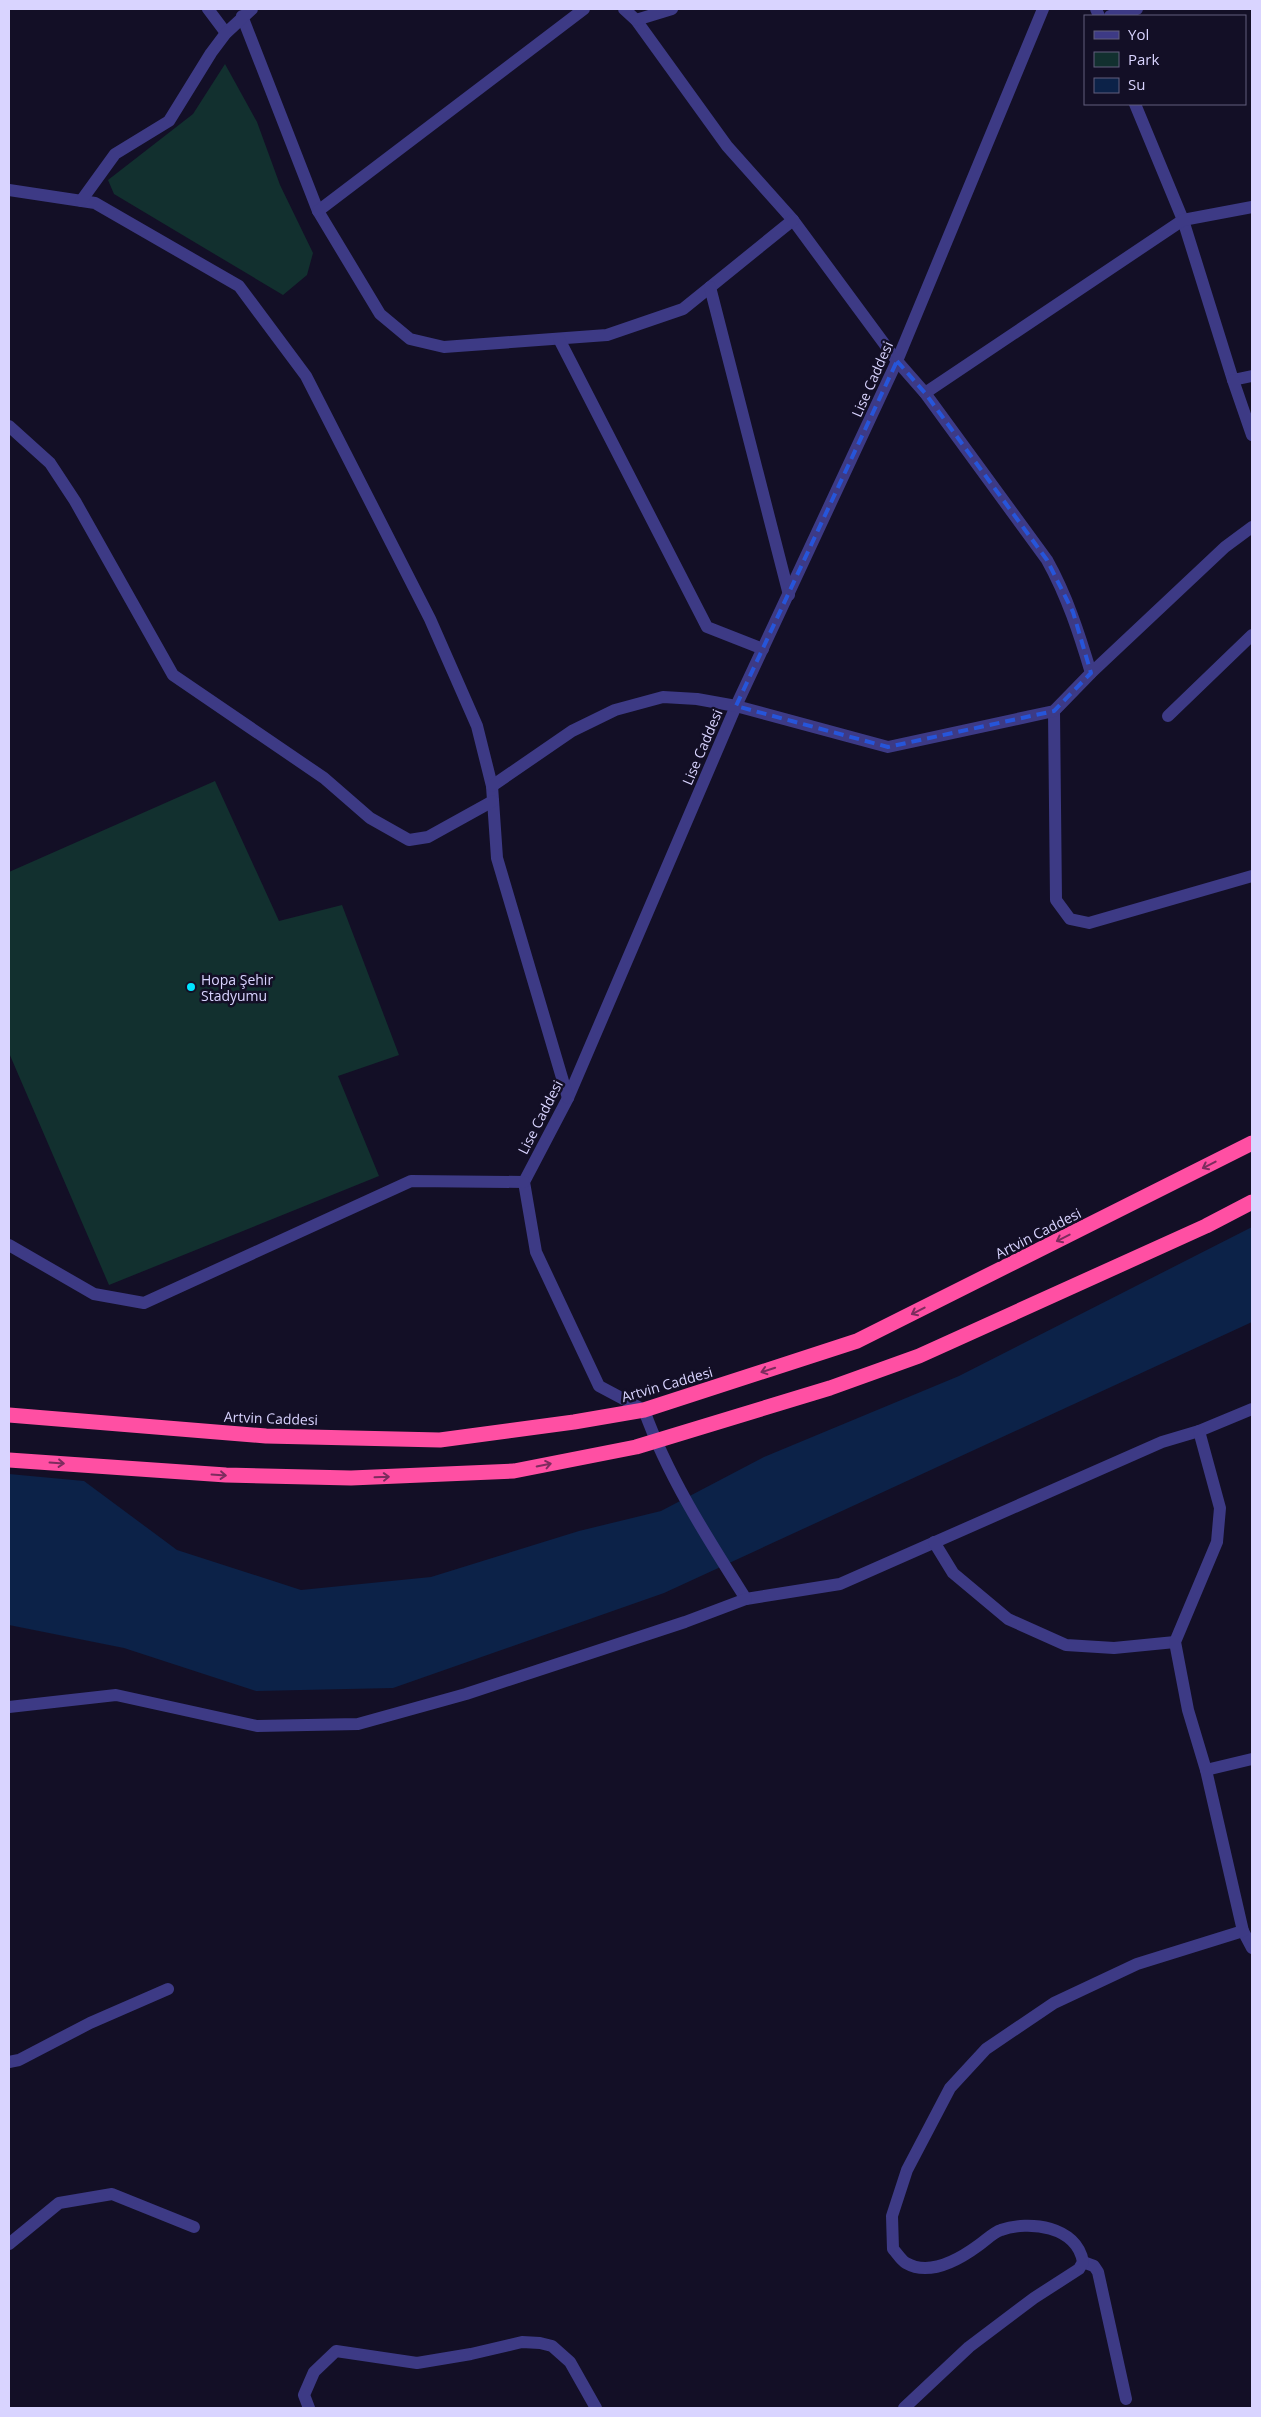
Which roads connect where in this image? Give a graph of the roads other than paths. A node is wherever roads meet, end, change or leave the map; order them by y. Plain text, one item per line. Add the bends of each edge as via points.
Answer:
1 (208, 9) edge
2 (584, 9) edge
3 (624, 9) edge
4 (672, 9) edge
5 (1043, 9) edge
6 (1138, 9) edge
7 (247, 13) edge
8 (1114, 15) edge
9 (636, 20) junction
10 (226, 33) junction
11 (1135, 105) edge
12 (9, 190) edge
13 (81, 201) junction
14 (1252, 207) edge
15 (318, 211) junction
16 (793, 220) junction
17 (1183, 220) junction
18 (710, 287) junction
19 (559, 338) junction
20 (897, 361) junction
21 (1252, 376) edge
22 (1233, 380) junction
23 (925, 393) junction
24 (9, 426) edge
25 (1252, 435) edge
26 (1252, 527) edge
27 (789, 595) junction
28 (1252, 635) edge
29 (763, 649) junction
30 (1091, 673) junction
31 (736, 706) junction
32 (1054, 710) junction
33 (1168, 716) dead end
34 (492, 786) junction
35 (494, 801) junction
36 (1252, 876) edge
37 (568, 1098) junction
38 (1252, 1143) edge
39 (524, 1182) junction
40 (1252, 1202) edge
41 (9, 1246) edge
42 (1252, 1409) edge
43 (644, 1410) junction
44 (9, 1416) edge
45 (1198, 1431) junction
46 (656, 1441) junction
47 (9, 1460) edge
48 (934, 1542) junction
49 (746, 1599) junction
50 (1175, 1642) junction
51 (9, 1707) edge
52 (1252, 1759) edge
53 (1206, 1770) junction
54 (1243, 1931) junction
55 (1252, 1948) edge
56 (168, 1989) dead end
57 (9, 2062) edge
58 (194, 2227) dead end
59 (9, 2244) edge
60 (1082, 2262) junction
61 (1126, 2399) dead end
62 (308, 2408) edge
63 (596, 2408) edge
64 (904, 2408) edge

1 - 10 street
2 - 15 street
3 - 9 street
4 - 9 street
5 - 20 street, Lise Caddesi
6 - 8 street
7 - 10 street
7 - 15 street
9 - 16 street via 727,146
10 - 13 street via 169,121 115,154
11 - 17 street
12 - 13 street
13 - 34 street via 95,203 239,286 306,376 430,619 477,726
14 - 17 street
15 - 19 street via 380,314 410,339 444,347
16 - 18 street
16 - 20 street
17 - 22 street
17 - 23 street
18 - 19 street via 683,309 607,335
18 - 27 street
19 - 29 street via 707,627
20 - 23 street
20 - 27 street, Lise Caddesi
21 - 22 street
22 - 25 street
23 - 30 street via 1047,560 1062,586
24 - 35 street via 50,463 174,675 324,778 370,818 409,840 428,837
26 - 30 street via 1224,547
27 - 29 street, Lise Caddesi
28 - 33 street
29 - 31 street, Lise Caddesi
30 - 32 street
31 - 32 street via 888,748
31 - 34 street via 663,697 615,710 572,731
31 - 37 street, Lise Caddesi
32 - 36 street via 1056,900 1070,919 1089,923
34 - 35 street
35 - 37 street via 497,858
37 - 39 street, Lise Caddesi
38 -> 43 highway, Artvin Caddesi via 857,1341
39 - 41 street via 411,1181 144,1303 94,1294
39 - 43 street via 536,1252 599,1386
40 - 46 highway via 919,1356 812,1394
42 - 45 street
43 - 44 highway, Artvin Caddesi via 440,1440 266,1436
43 - 46 street
45 - 48 street via 1162,1442
45 - 50 street via 1220,1508 1217,1542
47 -> 46 highway via 226,1475 351,1478 514,1471
46 - 49 street via 673,1476
48 - 49 street via 840,1584
48 - 50 street via 953,1573 1008,1619 1066,1645 1114,1648
49 - 51 street via 466,1694 358,1724 257,1726 116,1695
50 - 53 street via 1188,1710
52 - 53 street
53 - 54 street
54 - 55 street
54 - 60 street via 1137,1964 1054,2003 986,2049 950,2088 907,2170 892,2216 893,2249 905,2262 922,2268 941,2266 965,2256 1000,2230 1028,2224 1065,2235 1079,2249
56 - 57 street
58 - 59 street via 112,2194 59,2203
60 - 61 street via 1094,2266 1098,2272
60 - 64 street via 1079,2269 969,2347
62 - 63 street via 304,2395 314,2372 336,2352 417,2364 522,2342 540,2342 552,2346 570,2362

